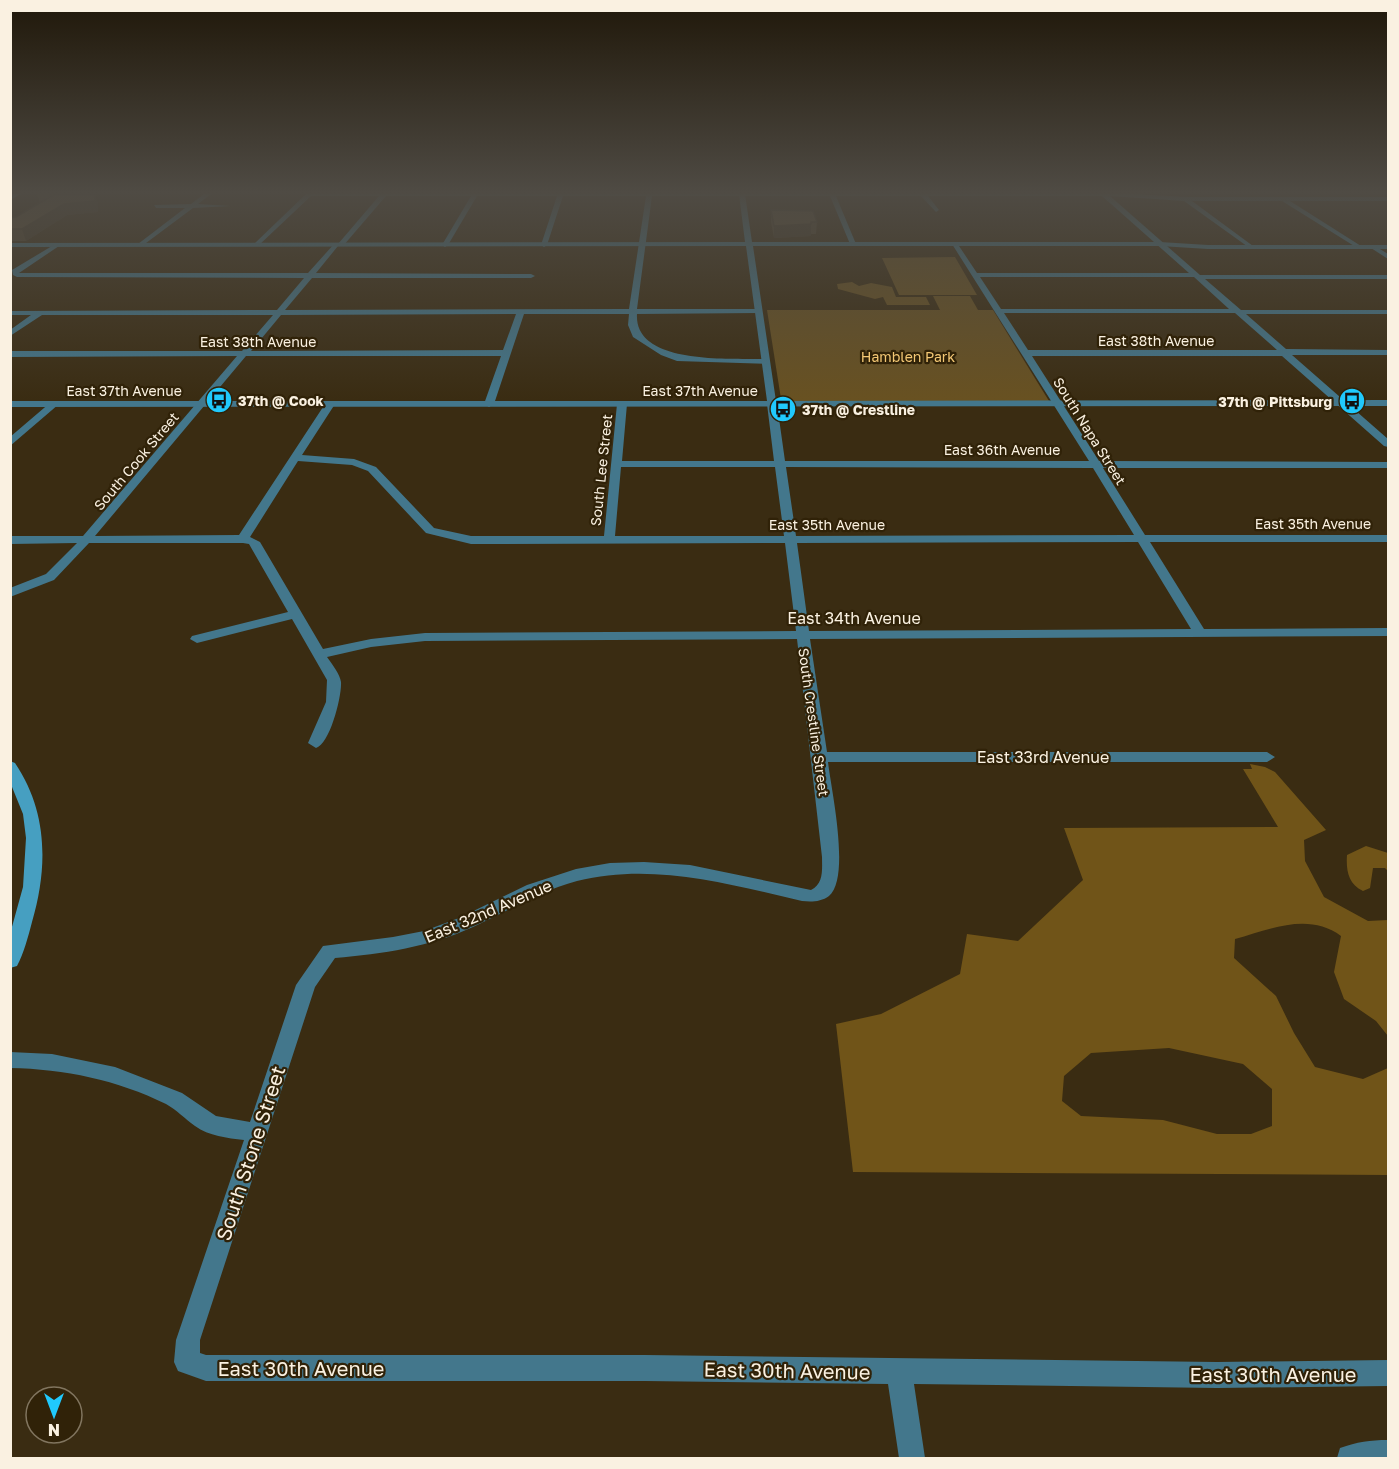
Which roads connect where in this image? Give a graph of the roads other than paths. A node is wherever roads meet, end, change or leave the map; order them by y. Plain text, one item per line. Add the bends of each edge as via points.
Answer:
1 (30, 263) edge
2 (323, 263) edge
3 (639, 263) edge
4 (752, 263) edge
5 (967, 263) edge
6 (1181, 263) edge
7 (975, 275) junction
8 (310, 276) junction
9 (531, 276) dead end
10 (1197, 276) junction
11 (1389, 277) edge
12 (279, 311) junction
13 (521, 311) junction
14 (633, 311) junction
15 (758, 311) junction
16 (998, 311) junction
17 (1238, 312) junction
18 (1389, 312) edge
19 (10, 313) edge
20 (40, 313) junction
21 (10, 334) edge
22 (1389, 352) edge
23 (506, 353) junction
24 (1026, 353) junction
25 (1285, 353) junction
26 (10, 354) edge
27 (244, 354) junction
28 (766, 362) junction
29 (1058, 403) junction
30 (1342, 403) junction
31 (1389, 403) edge
32 (10, 404) edge
33 (54, 404) junction
34 (202, 404) junction
35 (330, 404) junction
36 (489, 404) junction
37 (622, 404) junction
38 (772, 404) junction
39 (10, 442) edge
40 (1389, 444) edge
41 (296, 458) junction
42 (616, 464) junction
43 (780, 464) junction
44 (1095, 464) junction
45 (1389, 465) edge
46 (1140, 538) junction
47 (1389, 538) edge
48 (243, 539) junction
49 (790, 539) junction
50 (10, 540) edge
51 (87, 540) junction
52 (609, 540) junction
53 (10, 593) edge
54 (296, 614) junction
55 (1389, 632) edge
56 (1200, 633) junction
57 (802, 635) junction
58 (197, 639) dead end
59 (321, 654) junction
60 (316, 743) dead end
61 (820, 757) junction
62 (1267, 757) dead end
63 (10, 766) edge
64 (822, 892) joint
65 (330, 951) joint
66 (10, 961) edge
67 (10, 1060) edge
68 (257, 1132) junction
69 (187, 1362) joint
70 (899, 1371) junction
71 (1389, 1374) edge
72 (1389, 1453) edge
73 (912, 1458) edge
74 (1350, 1458) edge

1 - 8 street via 15,272 17,275
2 - 8 street, South Cook Street
3 - 14 street
4 - 15 street, South Crestline Street
5 - 7 street, South Napa Street
6 - 10 street
7 - 10 street
7 - 16 street, South Napa Street
8 - 9 street
8 - 12 street, South Cook Street
10 - 11 street
10 - 17 street
12 - 13 street
12 - 20 street
12 - 27 street, South Cook Street
13 - 14 street
13 - 23 street
14 - 15 street
14 - 28 street via 636,335 664,353 680,359
15 - 28 street, South Crestline Street
16 - 17 street
16 - 24 street, South Napa Street
17 - 18 street
17 - 25 street
19 - 20 street
20 - 21 street
22 - 25 street, East 38th Avenue
23 - 27 street, East 38th Avenue
23 - 36 street
24 - 25 street, East 38th Avenue
24 - 29 street, South Napa Street
25 - 30 street
26 - 27 street, East 38th Avenue
27 - 34 street, South Cook Street
28 - 38 street, South Crestline Street
29 - 30 street, East 37th Avenue
29 - 38 street, East 37th Avenue
29 - 44 street, South Napa Street
30 - 31 street, East 37th Avenue
30 - 40 street
32 - 33 street, East 37th Avenue
33 - 34 street, East 37th Avenue
33 - 39 street
34 - 35 street, East 37th Avenue
34 - 51 street, South Cook Street
35 - 36 street, East 37th Avenue
35 - 41 street
36 - 37 street, East 37th Avenue
37 - 38 street, East 37th Avenue
37 - 42 street, South Lee Street
38 - 43 street, South Crestline Street
41 - 48 street
41 - 52 street, East 35th Avenue via 337,460 372,469 430,531 452,537
42 - 43 street, East 36th Avenue
42 - 52 street, South Lee Street
43 - 44 street, East 36th Avenue
43 - 49 street, South Crestline Street
44 - 45 street, East 36th Avenue
44 - 46 street, South Napa Street
46 - 47 street, East 35th Avenue
46 - 49 street, East 35th Avenue
46 - 56 street, South Napa Street
48 - 51 street
48 - 54 street via 254,542
49 - 52 street, East 35th Avenue
49 - 57 street, South Crestline Street
50 - 51 street
51 - 53 street, South Cook Street via 50,577
54 - 58 street
54 - 59 street
55 - 56 street, East 34th Avenue
56 - 57 street, East 34th Avenue
57 - 59 street, East 34th Avenue via 425,637
57 - 61 street, South Crestline Street
59 - 60 street via 334,680 333,702
61 - 62 street, East 33rd Avenue
61 - 64 street, South Crestline Street via 831,857 830,877
63 - 66 main road via 21,782 35,824 36,862 31,893
64 - 65 street, East 32nd Avenue via 802,895 687,871 620,868 532,889 457,927 415,941 383,948
65 - 68 street, South Stone Street via 306,986
67 - 68 street via 53,1062 101,1072 176,1099 208,1122
68 - 69 street, South Stone Street via 188,1340
69 - 70 street, East 30th Avenue via 206,1368
70 - 71 street, East 30th Avenue
70 - 73 street
72 - 74 street

